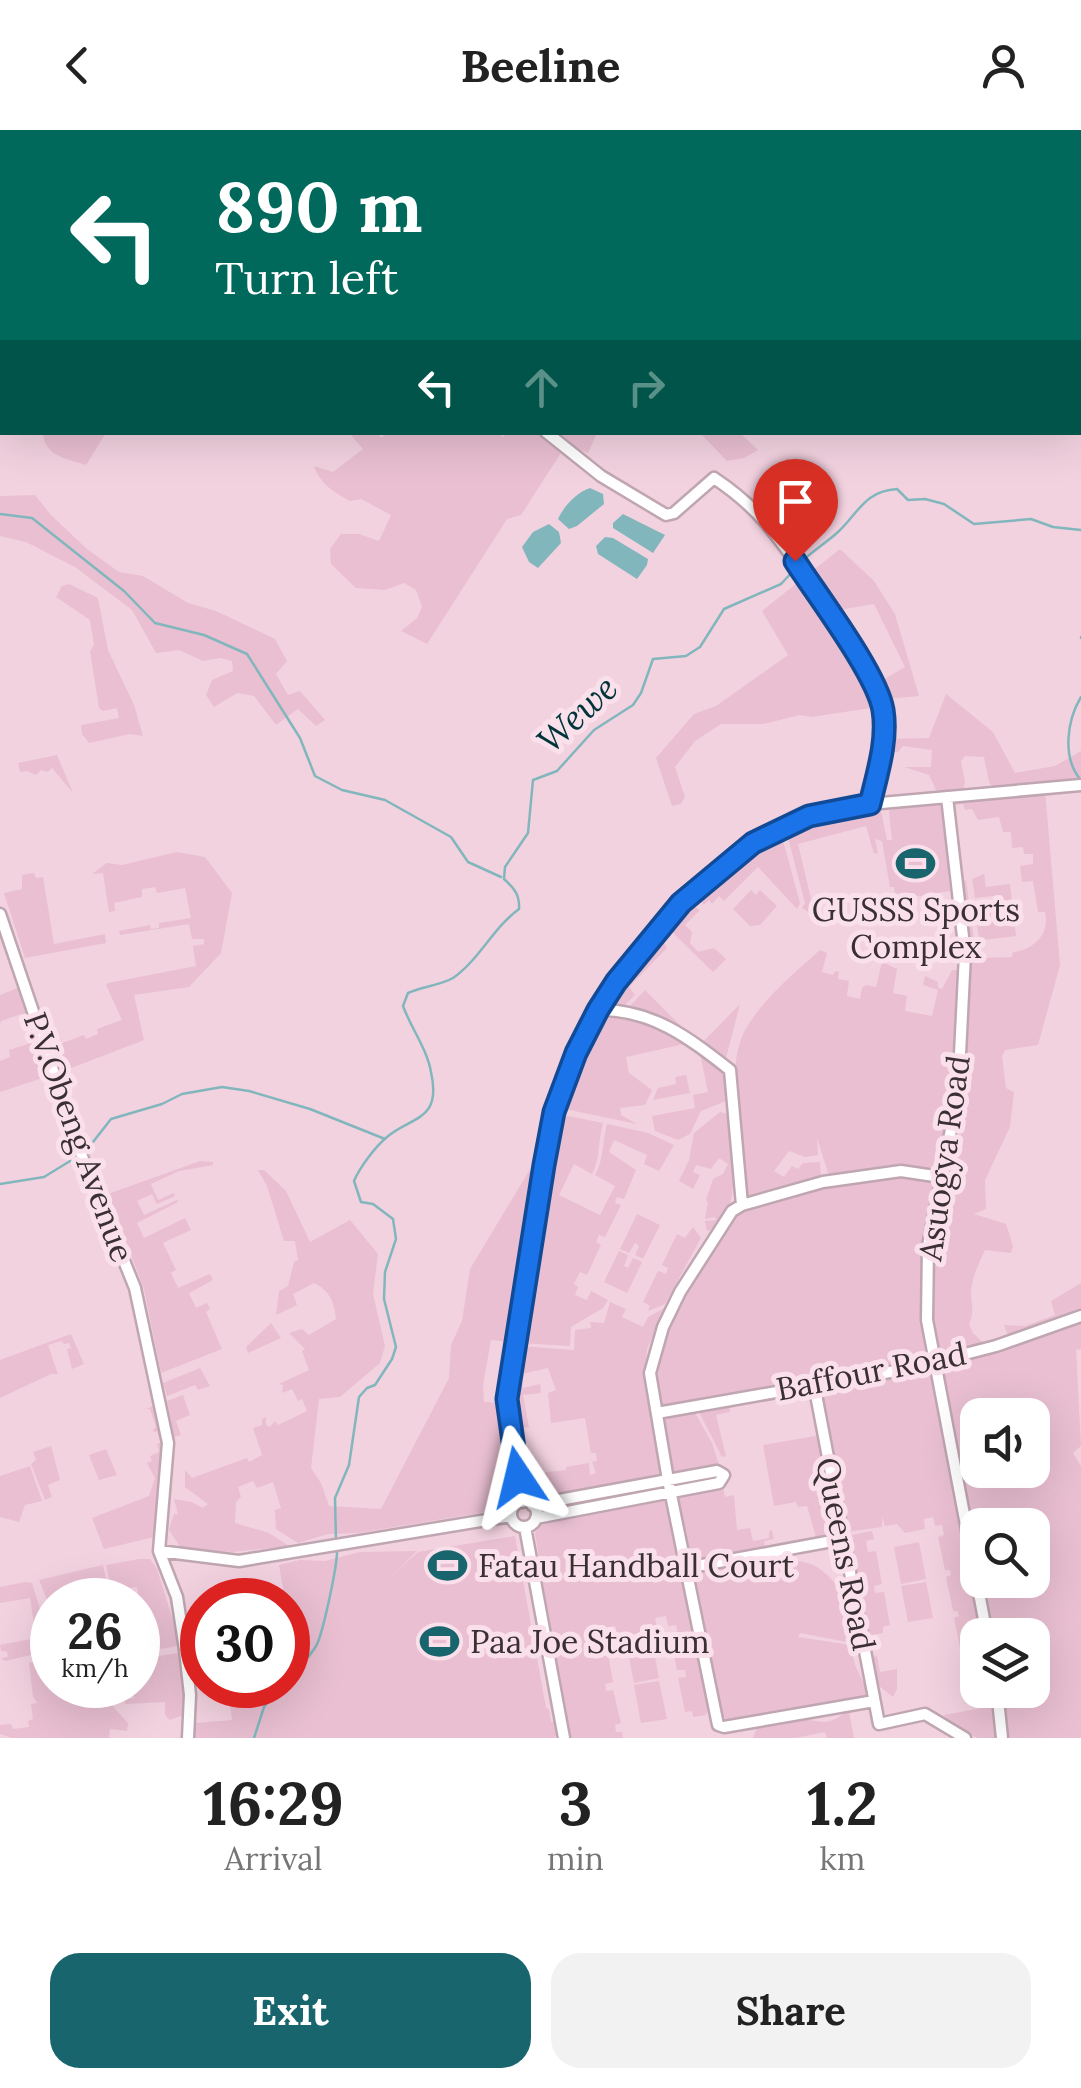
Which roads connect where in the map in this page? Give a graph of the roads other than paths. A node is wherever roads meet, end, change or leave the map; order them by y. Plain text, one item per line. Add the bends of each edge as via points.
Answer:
1 (550, 435) edge
2 (1081, 785) edge
3 (948, 797) junction
4 (870, 804) junction
5 (0, 914) edge
6 (598, 1010) junction
7 (941, 1177) junction
8 (737, 1208) junction
9 (1081, 1316) edge
10 (934, 1362) junction
11 (814, 1384) junction
12 (658, 1412) junction
13 (670, 1486) junction
14 (527, 1503) junction
15 (512, 1516) junction
16 (536, 1518) junction
17 (525, 1527) junction
18 (843, 1539) junction
19 (158, 1551) junction
20 (686, 1568) junction
21 (983, 1618) edge
22 (874, 1701) junction
23 (999, 1708) edge
24 (747, 1724) junction
25 (188, 1738) edge
26 (564, 1738) edge
27 (749, 1738) edge
28 (965, 1738) edge
29 (1002, 1738) edge

1 - 4 street via 666,515 710,478 757,514 797,564 882,704 880,764
2 - 3 street
3 - 4 street
3 - 7 street, Asuogya Road via 966,954 958,1094
4 - 6 street via 809,816 753,843 681,903
5 - 19 street, P.V.Obeng Avenue via 84,1162 135,1288 168,1443
6 - 8 street via 649,1017 730,1070
6 - 14 street via 554,1112 506,1405
7 - 8 street via 901,1171 822,1182
7 - 10 street, Asuogya Road via 928,1246
8 - 12 street via 695,1265 663,1326 650,1373
9 - 10 street, Baffour Road
10 - 11 street, Baffour Road
10 - 21 street, Asuogya Road
11 - 12 street, Baffour Road
11 - 18 street, Queens Road
12 - 13 street
13 - 14 street
13 - 16 street
13 - 20 street
14 - 15 street via 515,1505
14 - 16 street
15 - 17 street
15 - 19 street via 240,1561
16 - 17 street
17 - 26 street
18 - 20 street
18 - 22 street, Queens Road
19 - 25 street via 177,1598 186,1650
20 - 24 street via 718,1725
22 - 24 street
22 - 28 street, Queens Road via 879,1724 925,1714
23 - 29 street
24 - 27 street

